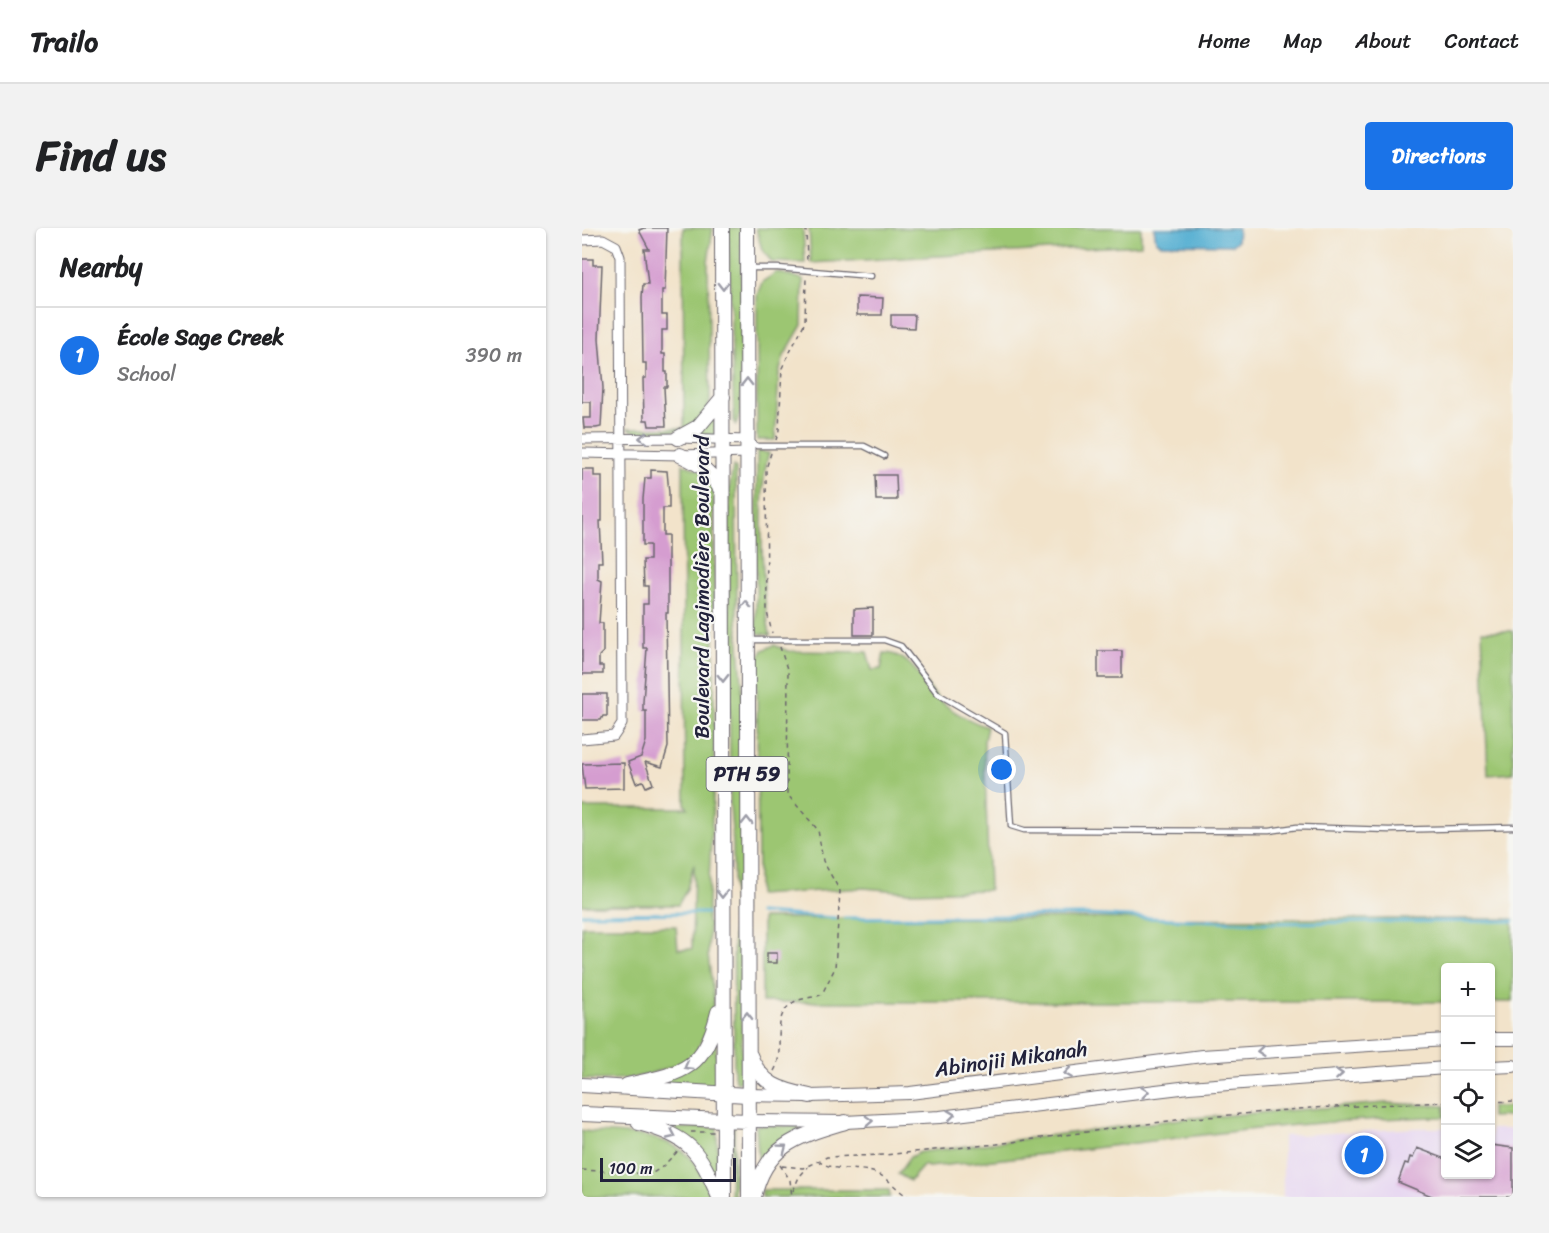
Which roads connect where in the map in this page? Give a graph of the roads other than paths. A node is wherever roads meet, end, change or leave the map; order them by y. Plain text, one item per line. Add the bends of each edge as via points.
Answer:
1 (723, 228) edge
2 (747, 228) edge
3 (582, 240) edge
4 (747, 268) junction
5 (871, 276) dead end
6 (723, 397) junction
7 (620, 438) junction
8 (678, 438) junction
9 (582, 440) edge
10 (723, 446) junction
11 (750, 446) junction
12 (582, 453) edge
13 (620, 455) junction
14 (681, 455) junction
15 (884, 456) dead end
16 (723, 494) junction
17 (746, 640) junction
18 (582, 739) edge
19 (1513, 827) edge
20 (722, 998) junction
21 (1495, 1039) edge
22 (1513, 1039) edge
23 (1441, 1040) edge
24 (747, 1048) junction
25 (1495, 1066) edge
26 (1513, 1066) edge
27 (1441, 1068) edge
28 (582, 1085) edge
29 (611, 1088) junction
30 (725, 1095) junction
31 (747, 1095) junction
32 (810, 1096) junction
33 (582, 1114) edge
34 (617, 1117) junction
35 (725, 1120) junction
36 (748, 1121) junction
37 (846, 1122) junction
38 (719, 1197) edge
39 (724, 1197) edge
40 (749, 1197) edge
41 (754, 1197) edge

1 -> 6 main road, Boulevard Lagimodière Boulevard / PTH 59
2 - 4 main road, PTH 59
3 - 7 street via 603,240 616,246 620,257
4 - 5 lane
11 -> 4 main road, PTH 59
6 - 8 main road via 698,427
6 - 10 main road, Boulevard Lagimodière Boulevard / PTH 59
8 -> 7 street
7 - 9 street
7 - 13 street
8 - 10 street
10 - 11 street
10 - 14 street
10 - 16 main road, Boulevard Lagimodière Boulevard / PTH 59
11 - 15 lane via 864,446
17 -> 11 main road, PTH 59
12 - 13 street
13 - 14 street
13 - 18 street via 622,724 614,736
14 - 16 main road via 708,471
16 -> 20 main road, Boulevard Lagimodière Boulevard / PTH 59
17 - 19 lane via 884,640 901,646 938,694 1005,733 1011,826 1024,830
24 -> 17 main road, PTH 59
20 -> 29 main road via 707,1047 698,1060 666,1076
20 - 30 main road, Boulevard Lagimodière Boulevard / PTH 59
21 - 22 street
23 -> 32 street, Abinojii Mikanah via 1202,1056 945,1090
24 - 31 main road, PTH 59
24 - 32 main road via 754,1067 766,1082
25 - 26 street
37 -> 27 street via 940,1117 1260,1080
28 - 29 main road, Abinojii Mikanah
29 - 30 main road, Abinojii Mikanah
30 - 31 main road, Abinojii Mikanah
30 - 35 main road, Boulevard Lagimodière Boulevard / PTH 59
31 - 32 street, Abinojii Mikanah
31 - 36 main road, PTH 59
33 - 34 main road
34 - 35 main road
34 -> 38 main road via 674,1135 695,1150
35 - 36 main road
35 - 39 main road, Boulevard Lagimodière Boulevard / PTH 59
36 - 37 street
36 - 40 main road, PTH 59
41 -> 37 main road via 760,1178 777,1151 809,1133

